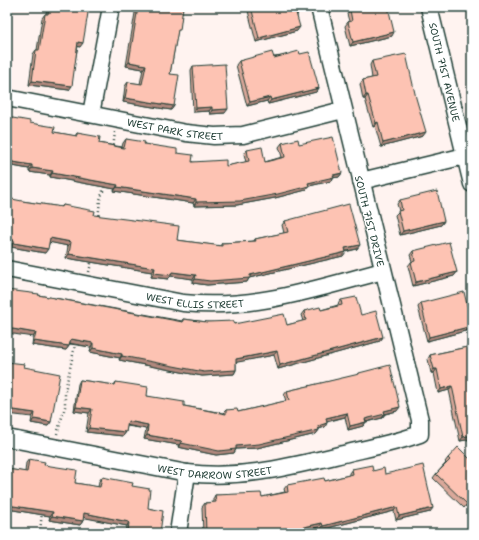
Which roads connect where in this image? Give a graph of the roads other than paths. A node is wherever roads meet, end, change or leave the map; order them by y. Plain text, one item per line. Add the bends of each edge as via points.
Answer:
1 (111, 7) edge
2 (319, 7) edge
3 (429, 7) edge
4 (7, 98) edge
5 (343, 110) junction
6 (92, 114) junction
7 (465, 156) junction
8 (361, 181) junction
9 (472, 184) edge
10 (7, 269) edge
11 (383, 271) junction
12 (420, 434) joint
13 (7, 438) edge
14 (187, 473) junction
15 (178, 533) edge

1 - 6 street
2 - 5 street, SOUTH 71ST DRIVE
3 - 7 street, SOUTH 71ST AVENUE
4 - 6 street, WEST PARK STREET
5 - 6 street, WEST PARK STREET via 243,135 214,136 186,133
5 - 8 street, SOUTH 71ST DRIVE
7 - 8 street
7 - 9 street, SOUTH 71ST AVENUE
8 - 11 street, SOUTH 71ST DRIVE
10 - 11 street, WEST ELLIS STREET via 207,306 275,299
11 - 12 street, SOUTH 71ST DRIVE via 420,420
12 - 14 street, WEST DARROW STREET via 404,440 254,474 213,476
13 - 14 street, WEST DARROW STREET
14 - 15 street

